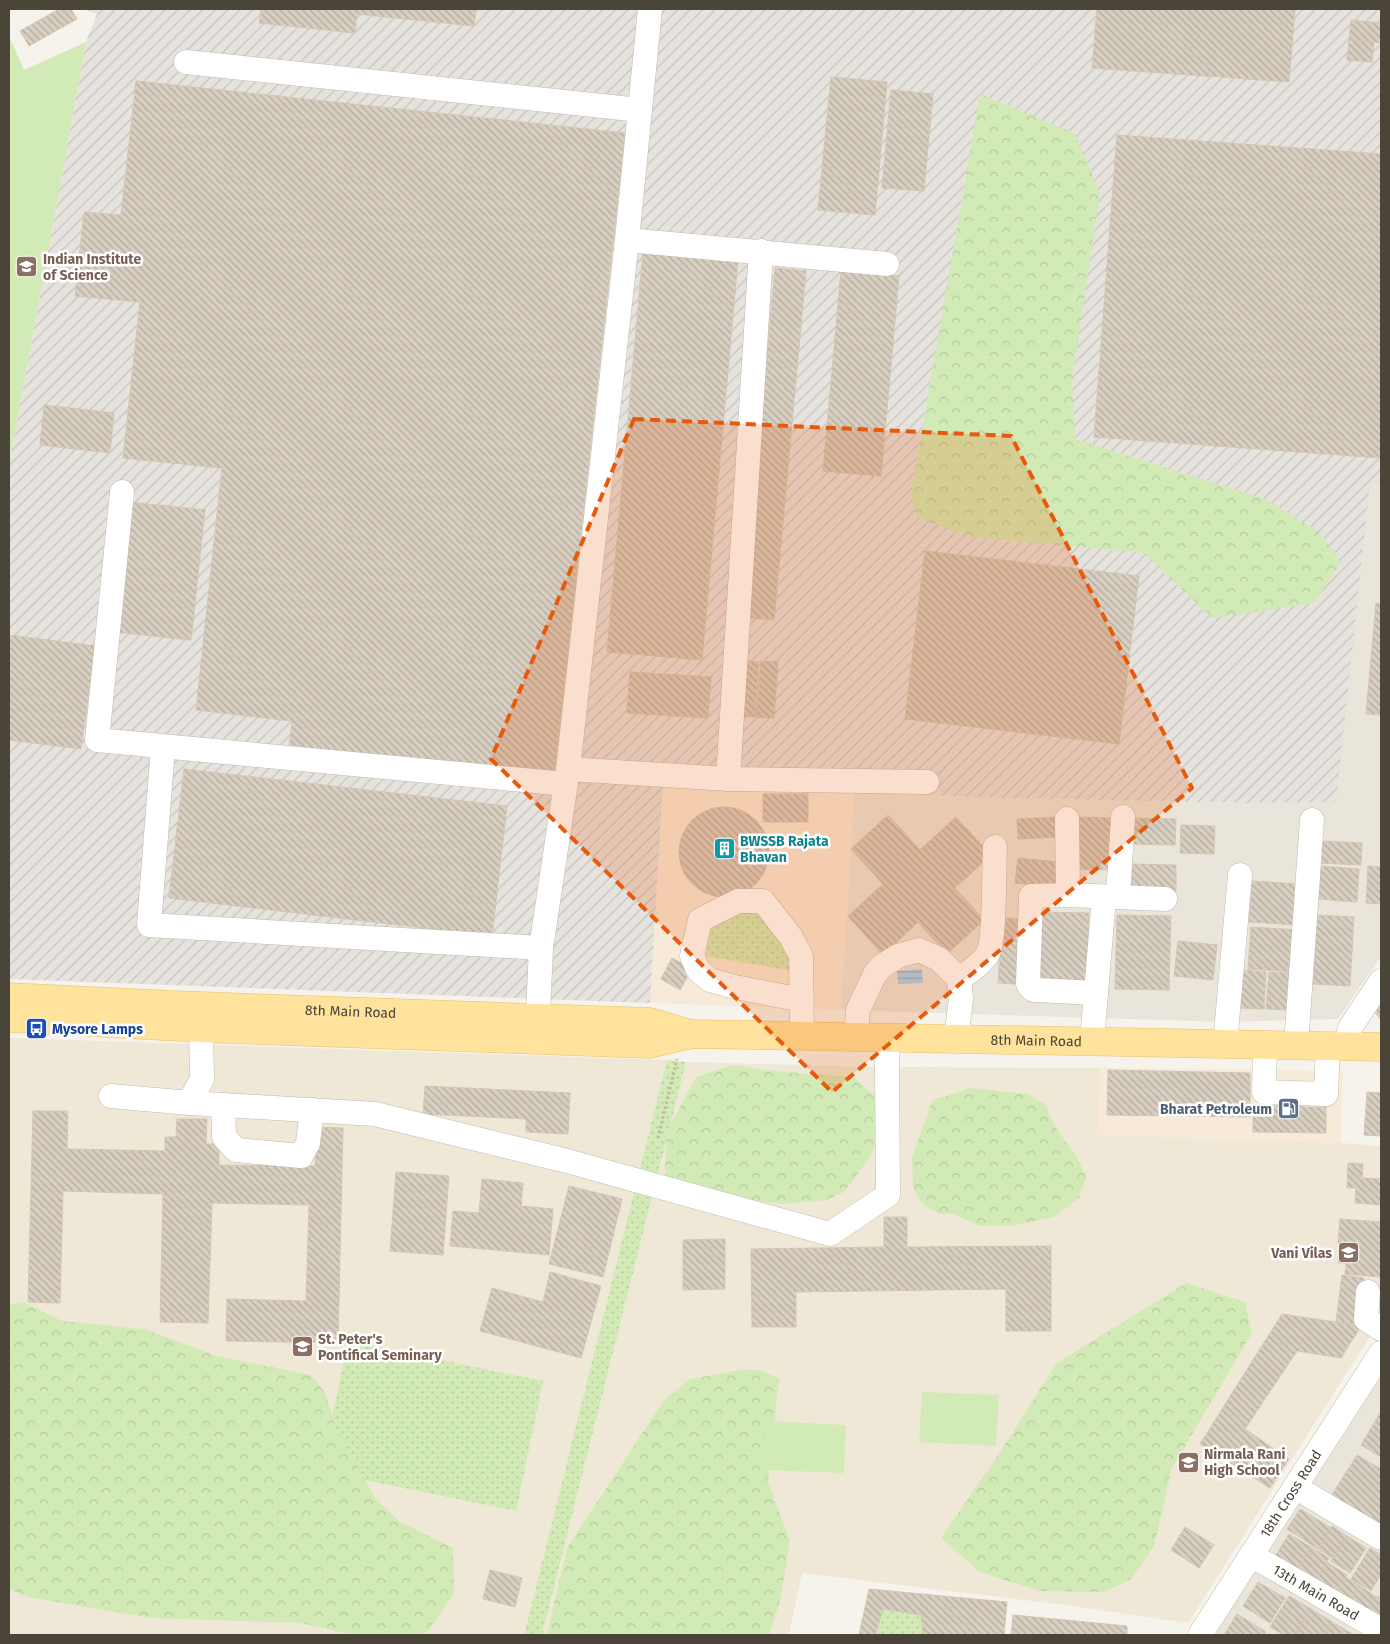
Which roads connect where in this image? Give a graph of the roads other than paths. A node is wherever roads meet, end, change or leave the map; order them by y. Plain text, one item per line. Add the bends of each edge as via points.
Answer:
1 (650, 9) edge
2 (186, 62) dead end
3 (640, 110) junction
4 (627, 240) junction
5 (761, 252) junction
6 (887, 264) dead end
7 (122, 492) dead end
8 (163, 747) junction
9 (567, 776) junction
10 (728, 779) junction
11 (927, 782) dead end
12 (1123, 817) dead end
13 (1067, 819) dead end
14 (1312, 820) dead end
15 (995, 847) dead end
16 (1240, 875) dead end
17 (1068, 895) junction
18 (1111, 897) junction
19 (1165, 899) dead end
20 (542, 948) junction
21 (959, 980) junction
22 (1381, 982) edge
23 (1096, 992) junction
24 (9, 996) edge
25 (802, 1000) junction
26 (9, 1018) edge
27 (201, 1028) junction
28 (537, 1029) junction
29 (802, 1036) junction
30 (856, 1037) junction
31 (888, 1039) junction
32 (956, 1039) junction
33 (1092, 1041) junction
34 (1225, 1044) junction
35 (1265, 1045) junction
36 (1296, 1045) junction
37 (1337, 1046) junction
38 (1381, 1047) edge
39 (111, 1096) dead end
40 (189, 1103) junction
41 (223, 1105) junction
42 (312, 1110) junction
43 (1368, 1292) dead end
44 (1381, 1329) edge
45 (1381, 1352) edge
46 (1294, 1487) junction
47 (1381, 1538) edge
48 (1251, 1556) junction
49 (1381, 1630) edge
50 (1200, 1635) edge

1 - 3 street
2 - 3 street
3 - 4 street
4 - 5 street
4 - 9 street
5 - 6 street
5 - 10 street
7 - 8 street via 97,740
8 - 9 street
8 - 20 street via 149,925
9 - 10 street
9 - 20 street
10 - 11 street
12 - 18 street
13 - 17 street
14 - 36 street
15 - 21 street via 989,952
16 - 34 street
17 - 18 street
17 - 23 street via 1030,896 1028,984 1036,990
18 - 19 street
18 - 23 street
20 - 28 street
21 - 30 street via 939,959 919,950 898,956 882,966 871,982 858,1010
21 - 32 street via 961,999
22 - 37 street
23 - 33 street
24 - 28 main road, 8th Main Road
25 - 25 street via 801,956 791,937 763,901 738,901 700,920 692,956 698,970 710,980
25 - 29 street
26 - 27 main road, 8th Main Road
27 - 28 main road, 8th Main Road
27 - 40 street via 202,1079
28 - 29 main road, 8th Main Road via 650,1022 685,1045
29 - 30 main road, 8th Main Road
30 - 31 main road, 8th Main Road
31 - 32 main road, 8th Main Road
31 - 42 street via 888,1194 830,1234 567,1161 375,1114
32 - 33 main road, 8th Main Road
33 - 34 main road, 8th Main Road
34 - 35 main road, 8th Main Road
35 - 36 main road, 8th Main Road
35 - 37 street via 1264,1092 1326,1094
36 - 37 main road, 8th Main Road
37 - 38 main road, 8th Main Road
39 - 40 street
40 - 41 street
41 - 42 street
41 - 42 street via 224,1137 236,1150 301,1156 308,1144
43 - 44 street via 1366,1319
45 - 46 street, 18th Cross Road
46 - 47 street
46 - 48 street, 18th Cross Road
48 - 49 street, 13th Main Road
48 - 50 street, 18th Cross Road

